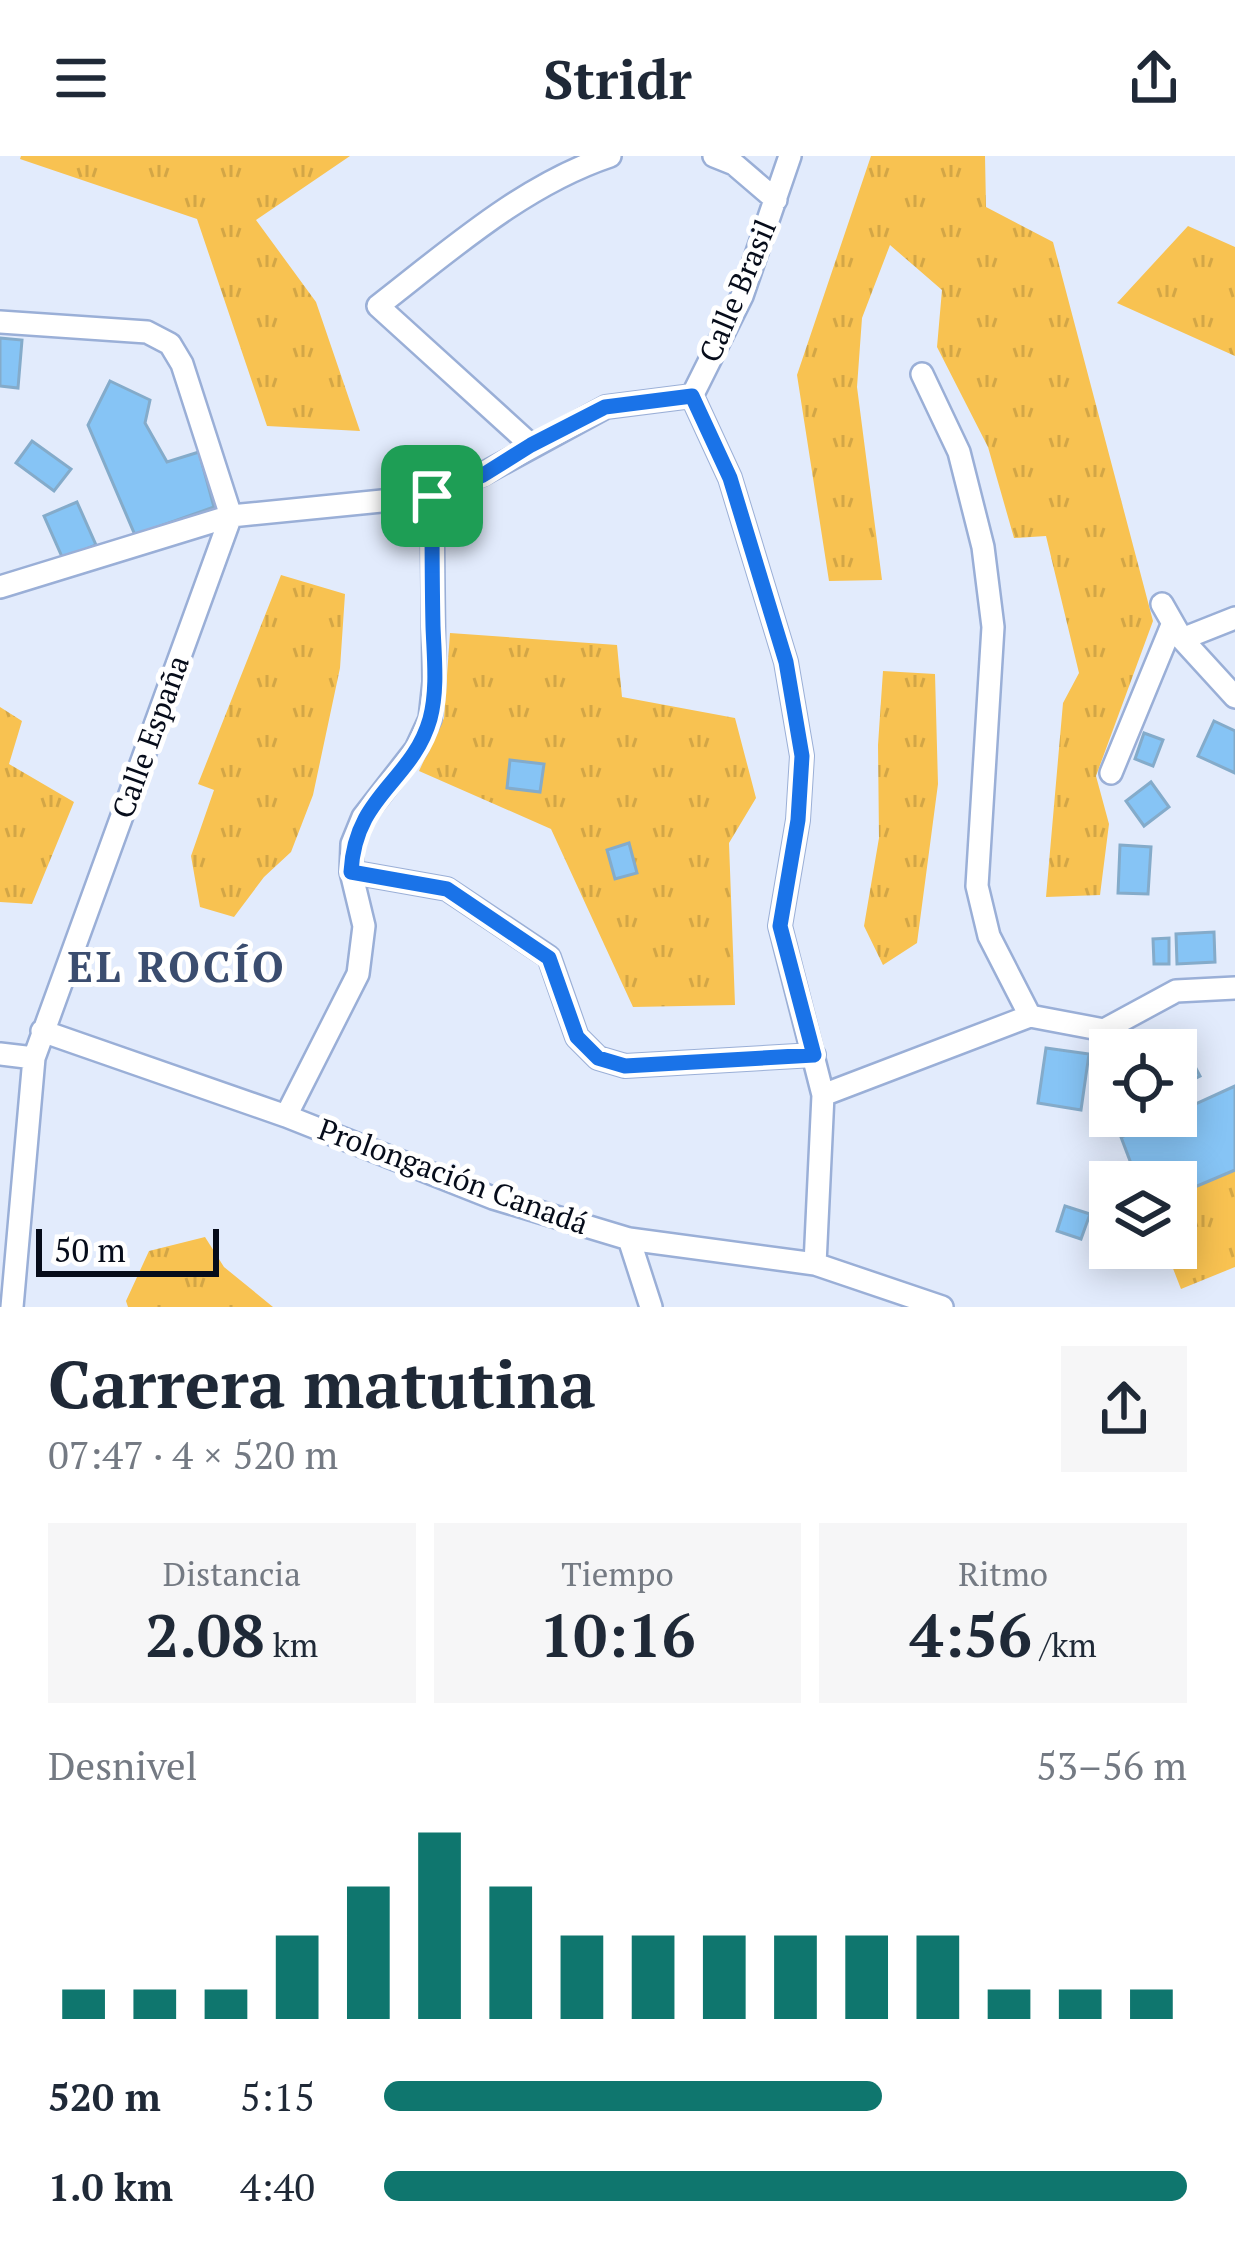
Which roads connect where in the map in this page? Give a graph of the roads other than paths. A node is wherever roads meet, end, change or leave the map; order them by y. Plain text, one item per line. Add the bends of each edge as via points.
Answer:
1 (610, 156) edge
2 (715, 156) edge
3 (790, 156) edge
4 (776, 200) junction
5 (0, 322) edge
6 (922, 374) dead end
7 (692, 396) junction
8 (531, 445) junction
9 (432, 496) junction
10 (231, 516) junction
11 (0, 587) edge
12 (1235, 618) edge
13 (1172, 623) junction
14 (1235, 697) edge
15 (1111, 773) dead end
16 (351, 872) junction
17 (1235, 988) edge
18 (1030, 1016) junction
19 (42, 1031) junction
20 (0, 1054) edge
21 (814, 1055) junction
22 (34, 1058) junction
23 (824, 1095) junction
24 (286, 1116) junction
25 (628, 1239) junction
26 (815, 1264) junction
27 (12, 1307) edge
28 (651, 1307) edge
29 (942, 1307) edge

1 - 8 street via 520,200 378,306
2 - 4 street
3 - 4 street, Calle Brasil
4 - 7 street, Calle Brasil via 742,296
5 - 10 street via 147,332 170,344
6 - 18 street via 959,452 983,547 993,627 977,886 989,936
7 - 8 street via 605,407
7 - 21 street, Calle Brasil via 730,478 786,662 802,756 780,926
8 - 9 street
9 - 10 street
9 - 16 street via 430,719 363,817
10 - 11 street
10 - 19 street, Calle España
12 - 13 street
13 - 14 street
13 - 15 street
16 - 21 street via 447,889 549,958 577,1037 598,1058 625,1066
16 - 24 street via 364,926 358,974
17 - 18 street via 1176,991 1104,1030
18 - 23 street
19 - 22 street, Calle España
19 - 24 street, Prolongación Canadá
20 - 22 street
21 - 23 street, Calle Brasil
22 - 27 street, Calle España
23 - 26 street, Calle Brasil
24 - 25 street, Prolongación Canadá via 493,1198
25 - 26 street, Prolongación Canadá
25 - 28 street
26 - 29 street, Prolongación Canadá

